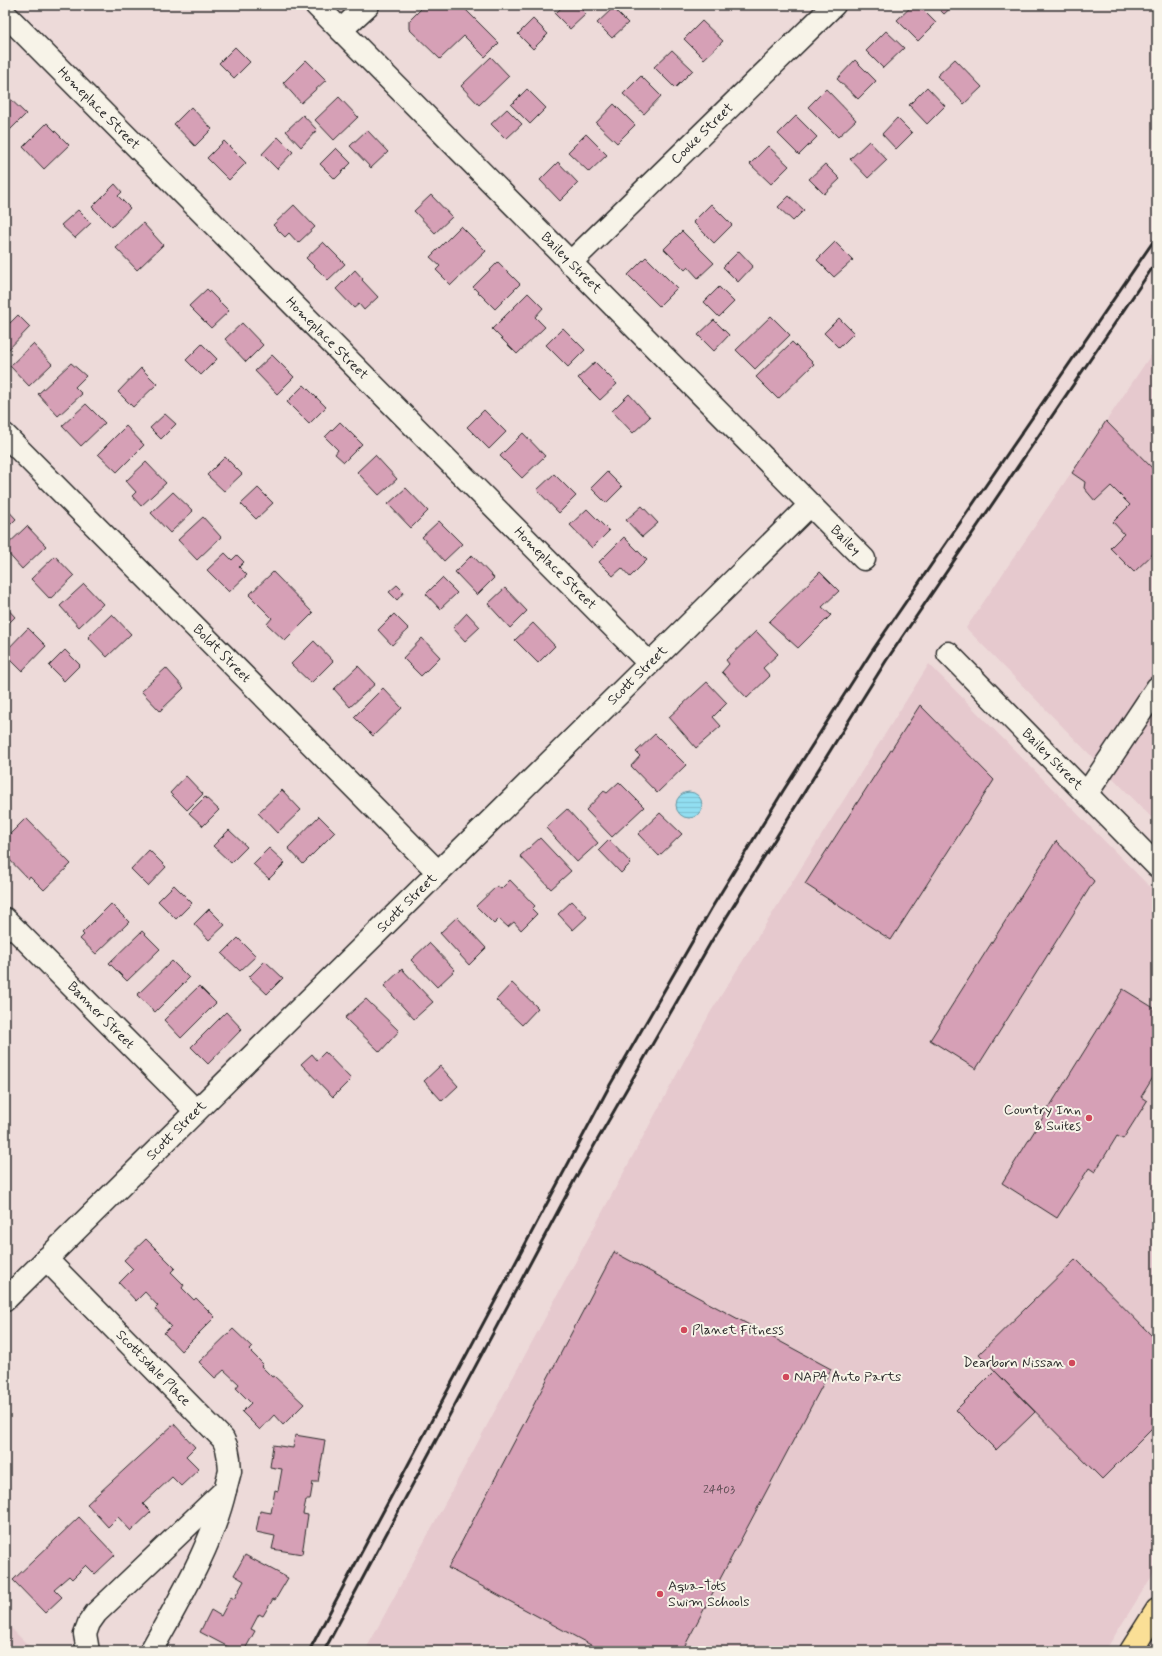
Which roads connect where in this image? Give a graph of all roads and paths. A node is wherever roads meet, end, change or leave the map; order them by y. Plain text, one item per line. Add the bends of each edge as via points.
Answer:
1 (316, 5) edge
2 (368, 5) edge
3 (834, 5) edge
4 (5, 14) edge
5 (342, 30) junction
6 (570, 263) junction
7 (5, 435) edge
8 (810, 505) junction
9 (826, 522) joint
10 (864, 559) dead end
11 (948, 653) dead end
12 (649, 663) junction
13 (1157, 688) edge
14 (1087, 793) junction
15 (1157, 866) edge
16 (438, 872) junction
17 (5, 919) edge
18 (196, 1112) junction
19 (46, 1259) junction
20 (5, 1300) edge
21 (226, 1490) junction
22 (1157, 1610) edge
23 (88, 1651) edge
24 (151, 1651) edge
25 (1131, 1651) edge

1 - 5 street, Bailey Street
2 - 5 street
3 - 6 street, Cooke Street
4 - 12 street, Homeplace Street
5 - 6 street, Bailey Street
6 - 8 street, Bailey Street
7 - 16 street, Boldt Street
8 - 9 street, Bailey Street
8 - 12 street, Scott Street
9 - 10 street, Bailey
11 - 14 street, Bailey Street
12 - 16 street, Scott Street
13 - 14 street
14 - 15 street, Bailey Street
16 - 18 street, Scott Street
17 - 18 street, Banner Street
18 - 19 street, Scott Street
19 - 20 street, Scott Street
19 - 21 street, Scottsdale Place via 223,1438 230,1471
21 - 23 street via 96,1613 85,1634
21 - 24 street, Scottsdale Place via 215,1526
22 - 25 main road

